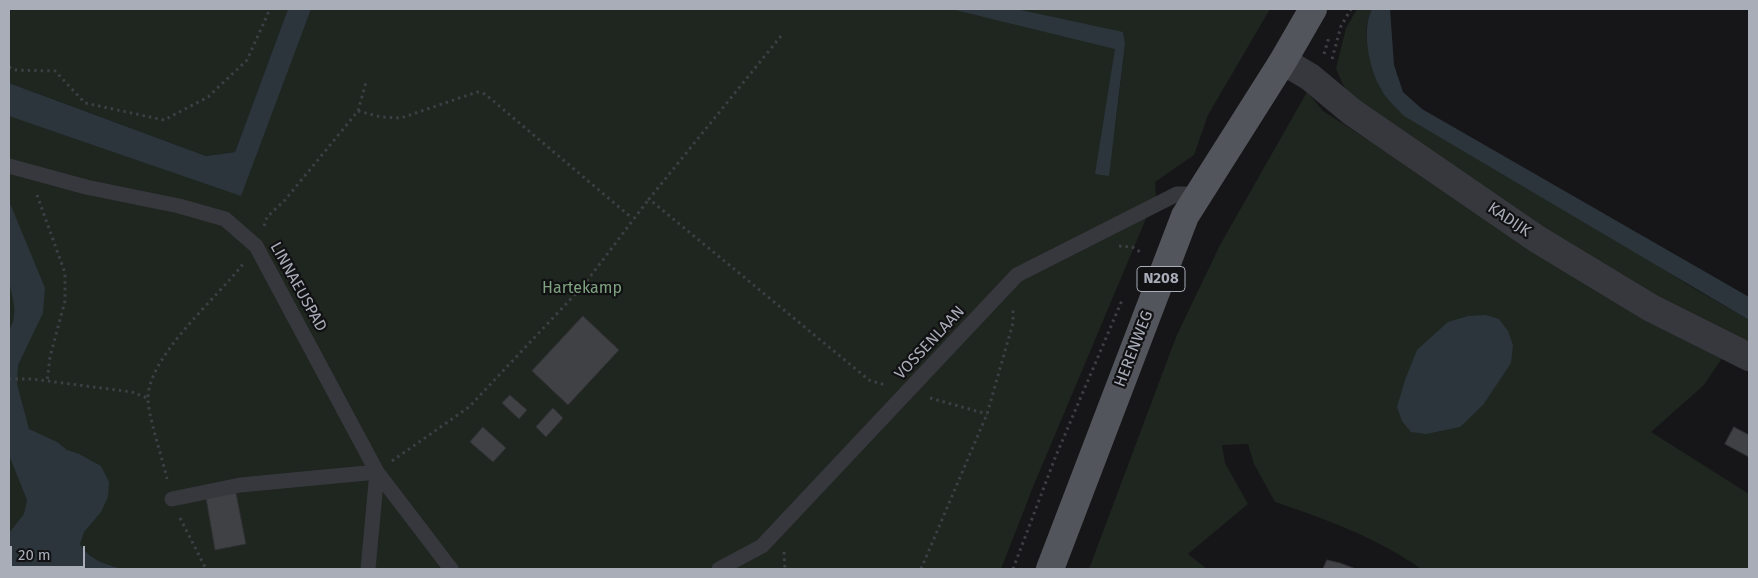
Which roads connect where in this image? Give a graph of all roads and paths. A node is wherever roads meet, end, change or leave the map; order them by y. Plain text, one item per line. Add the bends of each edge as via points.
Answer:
1 (270, 9) edge
2 (1313, 9) edge
3 (1351, 9) edge
4 (1330, 35) dead end
5 (781, 36) dead end
6 (1283, 61) junction
7 (9, 67) edge
8 (1322, 71) junction
9 (366, 82) dead end
10 (358, 111) junction
11 (9, 166) edge
12 (32, 171) junction
13 (1200, 194) junction
14 (649, 199) junction
15 (632, 218) junction
16 (256, 246) junction
17 (1142, 252) dead end
18 (1138, 262) dead end
19 (1007, 287) junction
20 (1123, 297) dead end
21 (1749, 358) edge
22 (9, 379) edge
23 (47, 382) junction
24 (909, 392) junction
25 (147, 398) junction
26 (987, 414) junction
27 (377, 472) junction
28 (172, 499) junction
29 (206, 569) edge
30 (368, 569) edge
31 (451, 569) edge
32 (719, 569) edge
33 (921, 569) edge
34 (1013, 569) edge
35 (1050, 569) edge

1 - 7 path via 247,60 208,98 164,120 85,102 55,71 14,70
2 - 6 main road, HERENWEG / N208
3 - 8 path via 1332,58
4 - 8 path
5 - 14 path
6 - 8 street, KADIJK
6 - 13 main road, HERENWEG / N208
8 - 21 street, KADIJK via 1352,112 1537,239 1651,308
9 - 10 path
10 - 15 path via 401,118 477,92 486,94
10 - 16 path via 285,200 267,217
11 - 12 lane, LINNAEUSPAD
12 - 16 lane, LINNAEUSPAD via 86,187 225,218
12 - 23 path via 31,178 65,273 65,301
13 - 19 lane, VOSSENLAAN via 1178,194 1017,275
13 - 35 main road, HERENWEG / N208 via 1185,216
14 - 15 path
14 - 24 path via 869,380
15 - 27 path via 583,286 469,407
16 - 25 path via 168,351 150,382
16 - 27 lane, LINNAEUSPAD
17 - 18 path
19 - 24 lane, VOSSENLAAN
19 - 26 path via 1014,312 1013,323
20 - 34 path, HERENWEG via 1055,458
22 - 23 path
23 - 25 path via 132,392
24 - 26 path
24 - 32 lane, VOSSENLAAN via 762,546
25 - 28 path
26 - 33 path
27 - 28 lane via 240,485
27 - 30 lane
27 - 31 lane, LINNAEUSPAD
28 - 29 path

